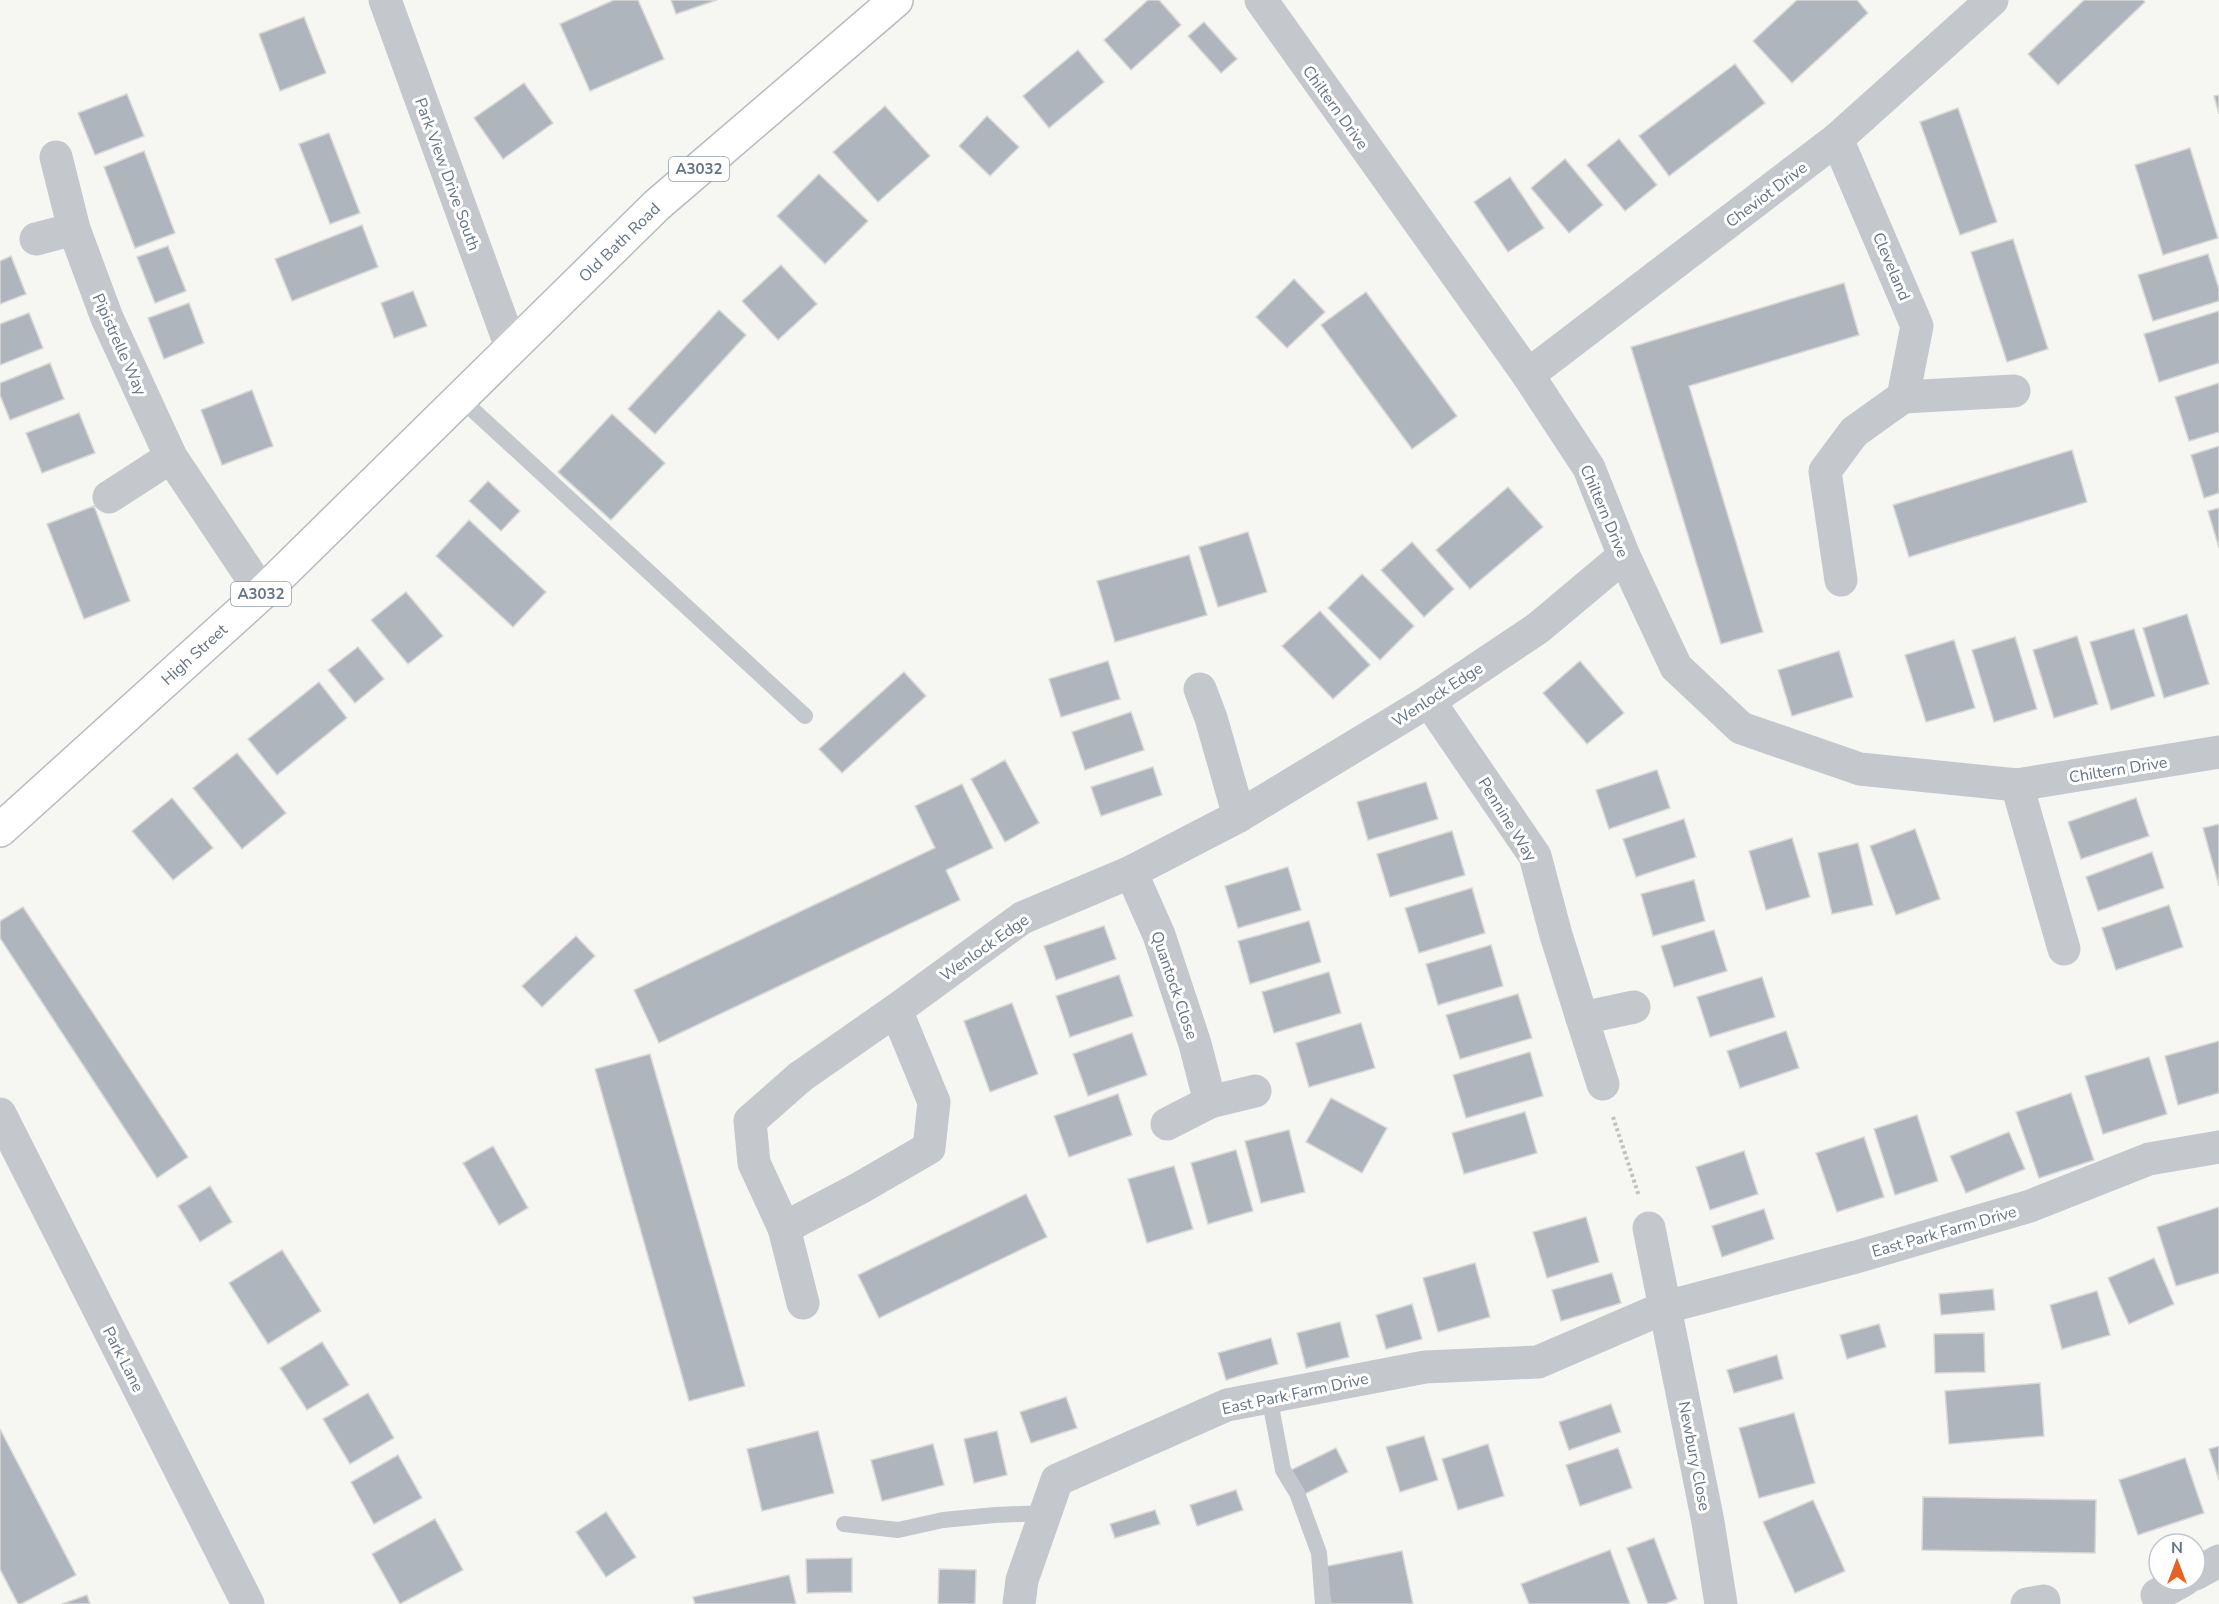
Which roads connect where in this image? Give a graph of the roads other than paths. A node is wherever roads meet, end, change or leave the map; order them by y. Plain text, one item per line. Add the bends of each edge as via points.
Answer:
1 (385, 0) edge
2 (896, 0) edge
3 (1261, 0) edge
4 (1992, 0) edge
5 (1837, 139) junction
6 (56, 157) dead end
7 (74, 229) junction
8 (36, 239) dead end
9 (511, 347) junction
10 (1528, 375) junction
11 (2014, 391) dead end
12 (1903, 397) junction
13 (460, 398) junction
14 (171, 457) junction
15 (109, 497) dead end
16 (1624, 556) junction
17 (1841, 580) dead end
18 (262, 593) junction
19 (1200, 689) dead end
20 (1429, 701) junction
21 (805, 716) dead end
22 (2219, 752) edge
23 (2017, 785) junction
24 (1239, 816) junction
25 (0, 830) edge
26 (1131, 872) junction
27 (2064, 949) dead end
28 (1634, 1007) dead end
29 (896, 1010) junction
30 (1582, 1018) junction
31 (1603, 1084) road end
32 (1255, 1090) dead end
33 (1210, 1102) junction
34 (0, 1114) edge
35 (1167, 1124) dead end
36 (2219, 1147) edge
37 (784, 1228) junction
38 (1649, 1228) road end
39 (803, 1303) dead end
40 (1666, 1308) junction
41 (1269, 1396) junction
42 (1046, 1513) junction
43 (844, 1524) dead end
44 (248, 1604) edge
45 (1019, 1604) edge
46 (1323, 1604) edge
47 (1721, 1604) edge

1 - 9 street, Park View Drive South
2 - 9 main road, Old Bath Road / A3032 via 657,205
3 - 10 street, Chiltern Drive
4 - 5 street, Cheviot Drive
5 - 10 street, Cheviot Drive
5 - 12 street, Cleveland via 1917,326
6 - 7 street, Pipistrelle Way
7 - 8 street
7 - 14 street, Pipistrelle Way via 107,318
9 - 13 main road, High Street / A3032
10 - 16 street, Chiltern Drive via 1589,468
11 - 12 street
12 - 17 street via 1854,432 1825,471
13 - 18 main road, High Street / A3032
13 - 21 lane
14 - 15 street
14 - 18 street, Pipistrelle Way
16 - 20 street, Wenlock Edge via 1538,628
16 - 23 street, Chiltern Drive via 1676,667 1741,728 1860,769
18 - 25 main road, High Street / A3032
19 - 24 street
20 - 24 street, Wenlock Edge
20 - 30 street, Pennine Way via 1535,856
22 - 23 street, Chiltern Drive
23 - 27 street
24 - 26 street, Wenlock Edge
26 - 29 street, Wenlock Edge via 1022,918
26 - 33 street, Quantock Close via 1159,935
28 - 30 street
29 - 37 street, Wenlock Edge via 800,1077 750,1121 754,1163
29 - 37 street via 934,1102 929,1148
30 - 31 street, Pennine Way
32 - 33 street
33 - 35 street
34 - 44 street, Park Lane
36 - 40 street, East Park Farm Drive via 2149,1159 2030,1206
37 - 39 street, Wenlock Edge
38 - 40 street
40 - 41 street, East Park Farm Drive via 1538,1362 1425,1367
40 - 47 street, Newbury Close
41 - 42 street, East Park Farm Drive via 1227,1405 1058,1480
41 - 46 lane via 1283,1470 1297,1493 1319,1553
42 - 43 lane via 943,1520 898,1530
42 - 45 street, East Park Farm Drive via 1022,1580

